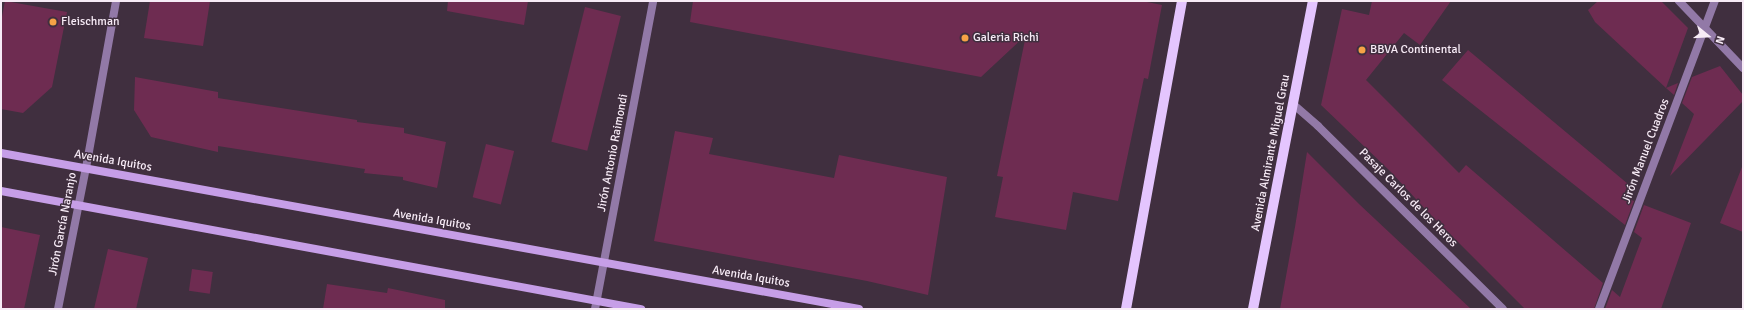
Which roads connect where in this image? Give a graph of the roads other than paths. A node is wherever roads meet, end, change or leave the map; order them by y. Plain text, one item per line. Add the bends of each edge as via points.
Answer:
1 (116, 1) edge
2 (654, 1) edge
3 (1182, 1) edge
4 (1313, 1) edge
5 (1679, 1) edge
6 (1715, 1) edge
7 (1704, 29) junction
8 (1743, 68) edge
9 (1294, 105) junction
10 (1, 153) edge
11 (86, 168) junction
12 (1, 190) edge
13 (79, 204) junction
14 (604, 263) junction
15 (596, 305) edge
16 (58, 309) edge
17 (641, 309) edge
18 (859, 309) edge
19 (1126, 309) edge
20 (1253, 309) edge
21 (1503, 309) edge
22 (1599, 309) edge

1 - 11 street, Jirón García Naranjo
2 - 14 street, Jirón Antonio Raimondi
3 - 19 main road
4 - 9 main road, Avenida Almirante Miguel Grau
5 - 7 street
6 - 7 street, Jirón Manuel Cuadros
7 - 8 street
7 - 22 street, Jirón Manuel Cuadros
9 - 20 main road, Avenida Almirante Miguel Grau
9 - 21 street, Pasaje Carlos de los Heros
10 - 11 main road, Avenida Iquitos
11 - 13 street, Jirón García Naranjo
11 - 14 main road, Avenida Iquitos
12 - 13 main road
13 - 15 main road
13 - 16 street, Jirón García Naranjo
14 - 15 street, Jirón Antonio Raimondi
14 - 18 main road, Avenida Iquitos
15 - 17 main road

